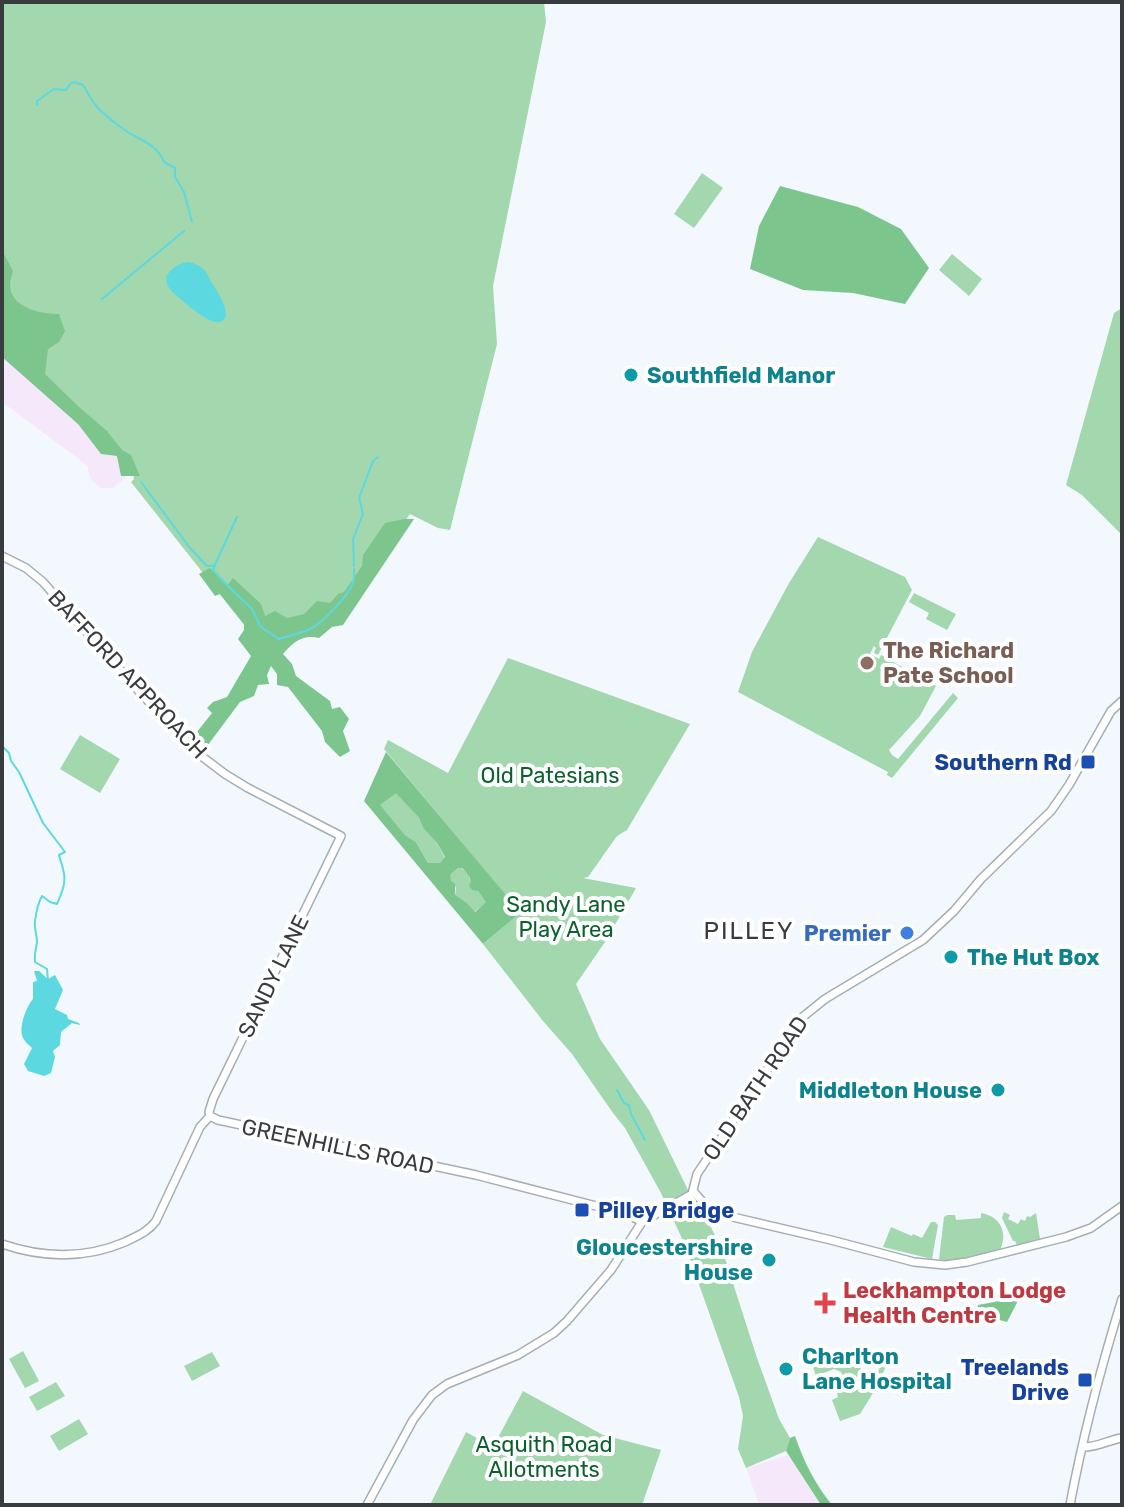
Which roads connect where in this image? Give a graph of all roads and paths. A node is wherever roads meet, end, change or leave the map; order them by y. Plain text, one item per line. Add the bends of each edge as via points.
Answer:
1 (2, 556) edge
2 (1122, 701) edge
3 (341, 836) joint
4 (210, 1116) junction
5 (694, 1192) junction
6 (1122, 1206) edge
7 (642, 1222) junction
8 (2, 1244) edge
9 (1122, 1299) edge
10 (1122, 1438) edge
11 (1082, 1447) junction
12 (367, 1505) edge
13 (1070, 1505) edge

1 - 3 street, BAFFORD APPROACH via 43,582 193,749 248,788
2 - 5 street, OLD BATH ROAD via 1051,811 954,911 923,940 799,1020 697,1174
3 - 4 street, SANDY LANE via 213,1099
4 - 7 street, GREENHILLS ROAD via 466,1173
4 - 8 street, SANDY LANE via 156,1221 145,1232 81,1254 43,1254
5 - 6 street via 720,1214 945,1265 1066,1237 1091,1228
5 - 7 street, OLD BATH ROAD
7 - 12 street, OLD BATH ROAD via 611,1270 554,1333 432,1395
9 - 11 street
10 - 11 street
11 - 13 street

